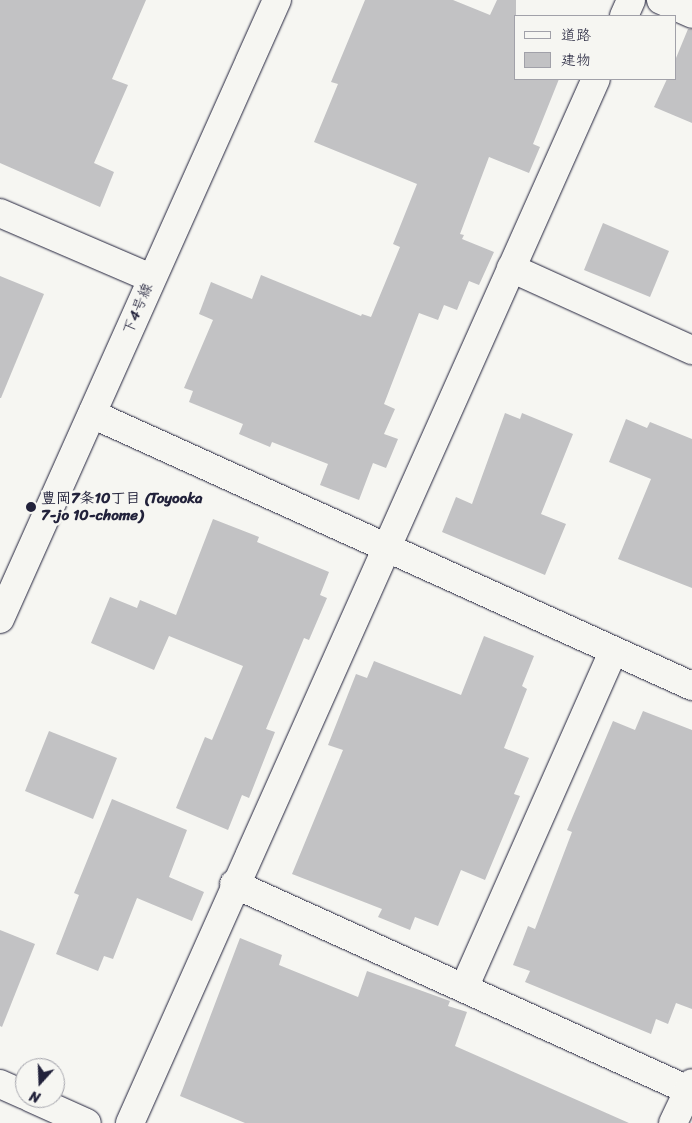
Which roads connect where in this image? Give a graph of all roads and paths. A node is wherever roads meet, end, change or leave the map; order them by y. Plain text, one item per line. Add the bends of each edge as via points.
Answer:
1 (277, 0) edge
2 (631, 0) edge
3 (660, 0) edge
4 (692, 14) edge
5 (624, 15) edge
6 (596, 80) edge
7 (0, 213) edge
8 (511, 268) junction
9 (151, 278) junction
10 (692, 350) edge
11 (92, 414) junction
12 (386, 548) junction
13 (0, 619) edge
14 (613, 651) junction
15 (692, 686) edge
16 (234, 884) junction
17 (464, 988) junction
18 (0, 1084) edge
19 (690, 1087) edge
20 (15, 1091) edge
21 (53, 1108) edge
22 (87, 1123) edge
23 (130, 1123) edge
24 (673, 1123) edge

1 - 9 street, 下4号線
2 - 5 street
3 - 4 street
6 - 8 street
7 - 9 street
8 - 10 street
8 - 12 street
9 - 11 street, 下4号線
11 - 12 street
11 - 13 street, 下4号線
12 - 14 street
12 - 16 street
14 - 15 street
14 - 17 street
16 - 17 street
16 - 23 street
17 - 19 street
18 - 20 street
19 - 24 street
21 - 22 street

